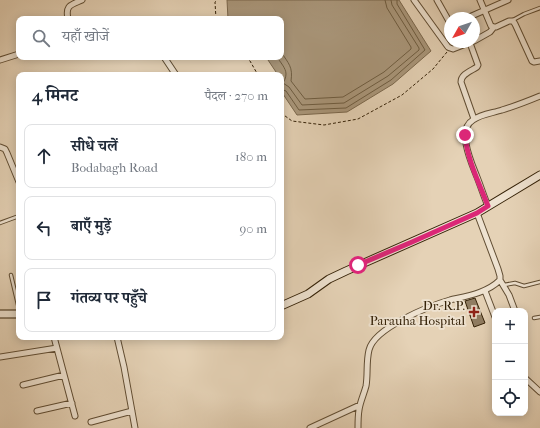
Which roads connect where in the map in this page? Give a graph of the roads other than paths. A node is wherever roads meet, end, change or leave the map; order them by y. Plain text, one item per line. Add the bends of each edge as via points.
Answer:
1 (82, 0) edge
2 (414, 0) edge
3 (437, 0) edge
4 (480, 0) edge
5 (508, 0) edge
6 (540, 8) edge
7 (484, 10) junction
8 (444, 12) edge
9 (480, 12) edge
10 (68, 16) edge
11 (512, 21) junction
12 (494, 27) junction
13 (480, 38) edge
14 (444, 41) edge
15 (474, 48) edge
16 (16, 55) edge
17 (0, 60) edge
18 (166, 60) edge
19 (540, 61) edge
20 (174, 72) edge
21 (540, 96) edge
22 (474, 119) junction
23 (0, 146) edge
24 (16, 174) edge
25 (540, 175) edge
26 (488, 206) junction
27 (477, 213) junction
28 (16, 217) edge
29 (0, 223) edge
30 (11, 275) dead end
31 (500, 280) junction
32 (540, 282) edge
33 (504, 286) junction
34 (485, 291) junction
35 (16, 296) edge
36 (284, 305) edge
37 (514, 308) edge
38 (492, 309) edge
39 (0, 314) edge
40 (16, 314) edge
41 (540, 317) edge
42 (534, 318) dead end
43 (55, 340) edge
44 (118, 340) edge
45 (57, 348) junction
46 (0, 357) edge
47 (64, 375) junction
48 (527, 380) edge
49 (23, 385) dead end
50 (540, 392) edge
51 (72, 403) junction
52 (360, 406) junction
53 (37, 411) dead end
54 (132, 411) junction
55 (75, 416) dead end
56 (91, 422) dead end
57 (135, 428) edge
58 (310, 428) edge
59 (358, 428) edge

1 - 10 street via 69,6
2 - 14 street
3 - 8 street
4 - 7 street
5 - 7 street
6 - 11 lane
7 - 9 street
7 - 12 street
11 - 12 street
11 - 19 street via 532,61
12 - 13 street
15 - 22 street via 477,68 460,80
16 - 17 street
18 - 20 street
21 - 22 street
22 - 26 street via 466,128 466,144
23 - 24 street via 7,152
25 - 26 street
26 - 27 street
27 - 31 street
27 - 36 street via 352,268 329,279 308,294
28 - 29 lane
30 - 35 lane
31 - 33 street
31 - 34 street
32 - 33 lane via 524,286 515,283
33 - 37 street
34 - 38 street
34 - 52 street via 420,311 378,336 369,349 366,386
39 - 40 street
41 - 42 lane
43 - 45 street
44 - 54 street
45 - 46 street
45 - 47 street
47 - 49 street
47 - 51 street
48 - 50 street
51 - 53 street
51 - 55 street
52 - 58 street
52 - 59 street
54 - 56 street
54 - 57 street

